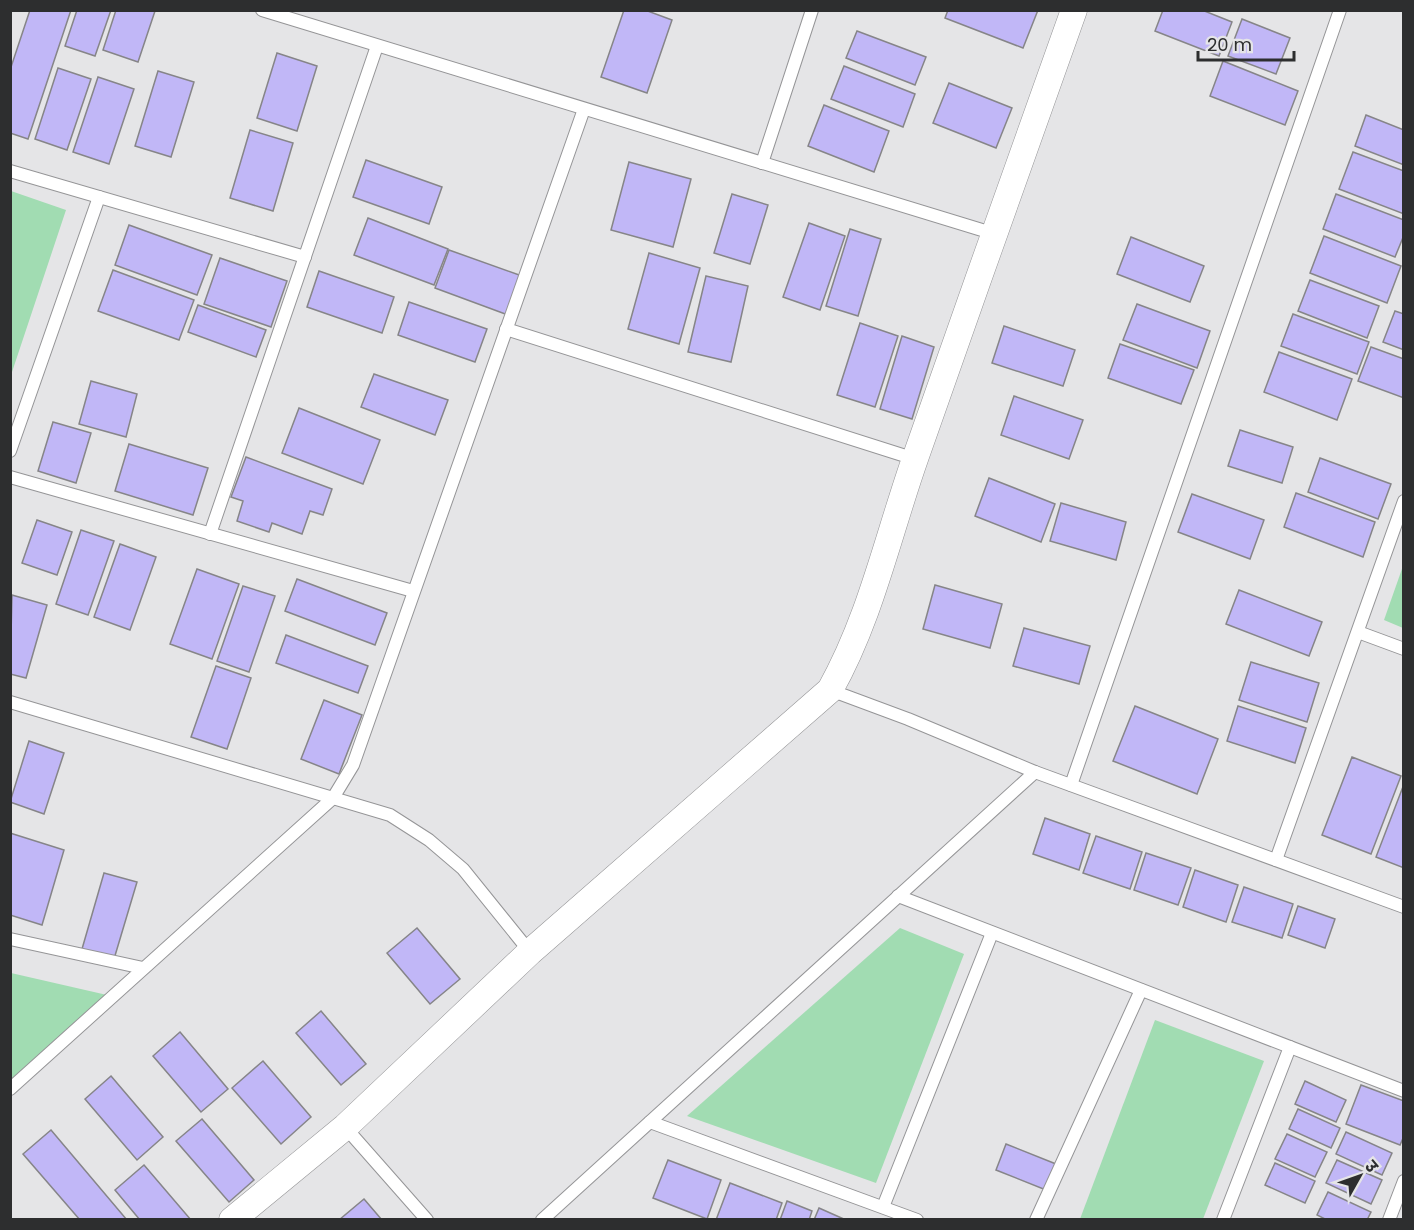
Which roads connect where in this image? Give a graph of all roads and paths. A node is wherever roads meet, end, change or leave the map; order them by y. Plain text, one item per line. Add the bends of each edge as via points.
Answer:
1 (262, 10) edge
2 (812, 10) edge
3 (1074, 10) edge
4 (1340, 10) edge
5 (377, 46) junction
6 (584, 109) junction
7 (762, 163) junction
8 (10, 171) edge
9 (99, 197) junction
10 (995, 234) junction
11 (305, 257) junction
12 (506, 329) junction
13 (10, 452) edge
14 (915, 459) junction
15 (10, 477) edge
16 (1404, 501) edge
17 (210, 534) junction
18 (413, 591) junction
19 (1358, 632) junction
20 (1404, 649) edge
21 (830, 690) junction
22 (10, 702) edge
23 (1035, 772) junction
24 (1071, 785) junction
25 (333, 798) junction
26 (1276, 861) junction
27 (898, 896) junction
28 (1404, 907) edge
29 (992, 933) junction
30 (10, 939) edge
31 (530, 952) junction
32 (143, 968) junction
33 (1141, 990) junction
34 (1290, 1047) junction
35 (10, 1089) edge
36 (1404, 1091) edge
37 (650, 1122) junction
38 (345, 1127) junction
39 (1404, 1181) edge
40 (883, 1207) junction
41 (232, 1220) edge
42 (427, 1220) edge
43 (542, 1220) edge
44 (917, 1220) edge
45 (1036, 1220) edge
46 (1223, 1220) edge
47 (1389, 1220) edge

1 - 5 lane
2 - 7 lane
3 - 10 street
4 - 24 lane
5 - 6 lane
5 - 11 lane
6 - 7 lane
6 - 12 lane
7 - 10 lane
8 - 9 lane
9 - 11 lane
9 - 13 lane
10 - 14 street
11 - 17 lane
12 - 14 lane
12 - 18 lane
14 - 21 street via 865,617
15 - 17 lane
16 - 19 lane
17 - 18 lane
18 - 25 lane via 352,765
19 - 20 lane
19 - 26 lane
21 - 23 lane
21 - 31 street
22 - 25 lane
23 - 24 lane
23 - 27 lane
24 - 26 lane
25 - 31 lane via 390,815 429,840 463,868
25 - 32 lane
26 - 28 lane
27 - 29 lane
27 - 37 lane
29 - 33 lane
29 - 40 lane
30 - 32 lane
31 - 38 street
32 - 35 lane
33 - 34 lane
33 - 45 lane
34 - 36 lane
34 - 46 lane
37 - 40 lane
37 - 43 lane
38 - 41 street
38 - 42 lane
39 - 47 lane
40 - 44 lane

